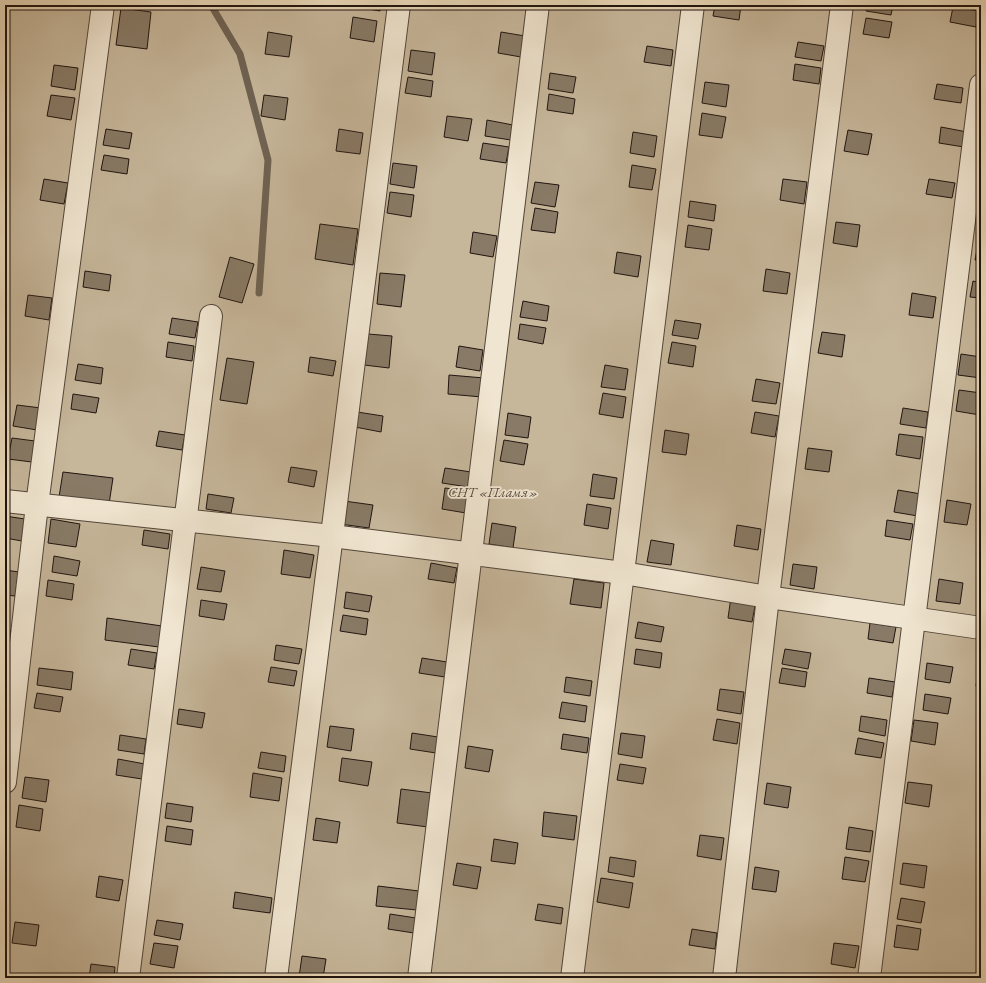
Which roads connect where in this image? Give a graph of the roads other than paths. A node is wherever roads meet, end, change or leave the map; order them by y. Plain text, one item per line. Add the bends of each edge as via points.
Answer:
1 (103, 5) edge
2 (399, 5) edge
3 (538, 5) edge
4 (693, 5) edge
5 (842, 5) edge
6 (981, 85) edge
7 (211, 316) dead end
8 (5, 501) edge
9 (37, 505) junction
10 (186, 521) junction
11 (332, 536) junction
12 (472, 554) junction
13 (623, 573) junction
14 (768, 597) junction
15 (913, 618) junction
16 (981, 628) edge
17 (5, 782) edge
18 (128, 978) edge
19 (276, 978) edge
20 (419, 978) edge
21 (572, 978) edge
22 (724, 978) edge
23 (869, 978) edge

1 - 9 street
2 - 11 street
3 - 12 street
4 - 13 street
5 - 14 street
6 - 15 street
7 - 10 street
8 - 9 street
9 - 10 street
9 - 17 street
10 - 11 street
10 - 18 street
11 - 12 street
11 - 19 street
12 - 13 street
12 - 20 street
13 - 14 street
13 - 21 street
14 - 15 street
14 - 22 street
15 - 16 street
15 - 23 street

